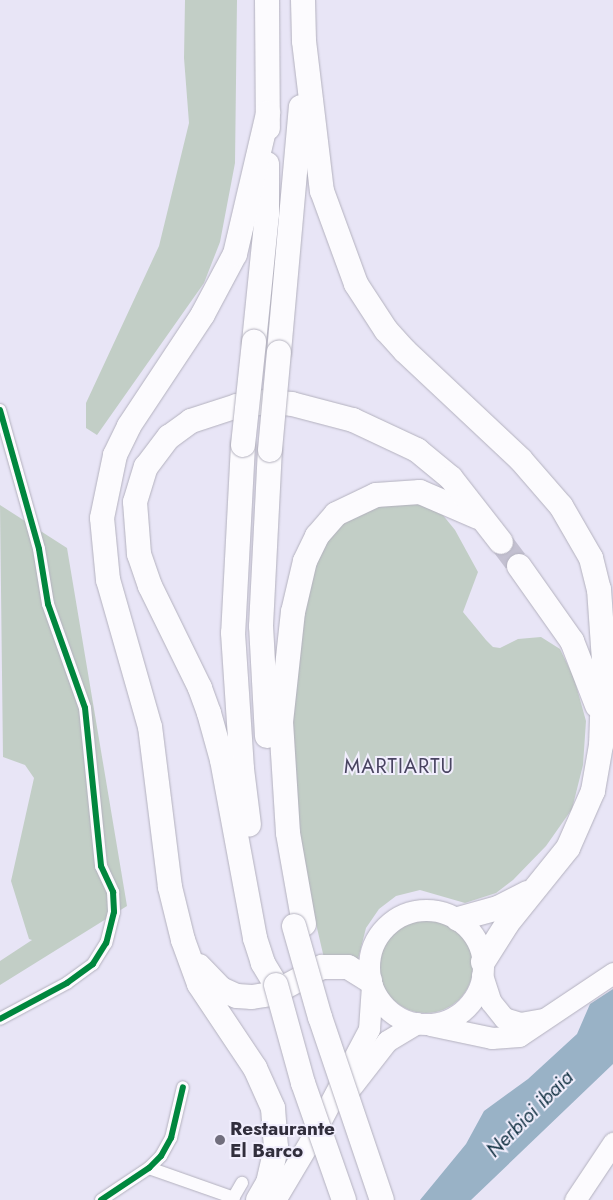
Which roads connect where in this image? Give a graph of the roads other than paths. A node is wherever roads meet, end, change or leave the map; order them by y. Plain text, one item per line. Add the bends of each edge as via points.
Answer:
1 (268, 0) edge
2 (303, 0) edge
3 (304, 42) junction
4 (268, 114) junction
5 (0, 410) edge
6 (519, 566) tunnel mouth
7 (602, 721) junction
8 (536, 888) junction
9 (458, 919) junction
10 (299, 925) junction
11 (261, 935) junction
12 (187, 951) junction
13 (483, 969) junction
14 (608, 976) edge
15 (371, 983) junction
16 (557, 1012) junction
17 (0, 1019) edge
18 (420, 1023) junction
19 (183, 1087) dead end
20 (310, 1141) junction
21 (613, 1143) edge
22 (149, 1168) junction
23 (242, 1182) dead end
24 (233, 1199) edge
25 (101, 1200) edge
26 (258, 1200) edge
27 (275, 1200) edge
28 (344, 1200) edge
29 (382, 1200) edge
30 (575, 1200) edge

1 - 4 highway
2 - 3 highway
3 - 7 highway via 322,191 356,284 386,330 417,364 541,481 574,525 592,558 603,620
3 - 10 highway, bridge via 294,212 270,450 261,626 269,774
4 - 11 highway, bridge via 267,214 243,445 233,633 242,769
4 - 12 highway via 235,254 203,314 129,426 113,463 102,518 108,580 150,727 170,887
5 - 17 street via 39,549 48,604 85,708 101,866 113,892 114,912 106,943 93,964 67,983
6 - 7 highway via 572,641 590,681
7 - 8 highway via 599,766 582,821 568,848
8 - 9 highway via 498,908
8 - 13 highway
9 - 13 main road via 476,938
9 - 15 main road via 432,910 419,910 393,920 375,940 370,953
10 - 11 highway via 282,774 281,722 292,612 305,561 316,536 336,514 358,500 395,492 420,492 443,499 479,517 497,537 451,478 417,450 352,420 292,404 265,402 237,406 191,421 169,437 146,467 135,502 139,554 150,586 210,713
10 - 29 highway, bridge via 320,994 320,1017
11 - 28 highway, bridge via 303,1083
12 - 15 highway via 207,977 237,996 272,994 322,967 348,968
12 - 26 highway via 199,984 255,1068 273,1108 276,1148 268,1183
13 - 16 main road via 491,1002 504,1018 528,1023
13 - 18 main road via 478,989 462,1011 444,1020
14 - 16 main road
15 - 18 main road via 389,1010
15 - 20 main road via 369,1029
16 - 18 main road via 528,1033 511,1038 492,1038
18 - 20 main road via 399,1032 379,1050
19 - 22 street via 170,1138 161,1156
20 - 27 main road
21 - 30 main road
22 - 24 street
22 - 25 street
23 - 24 street

